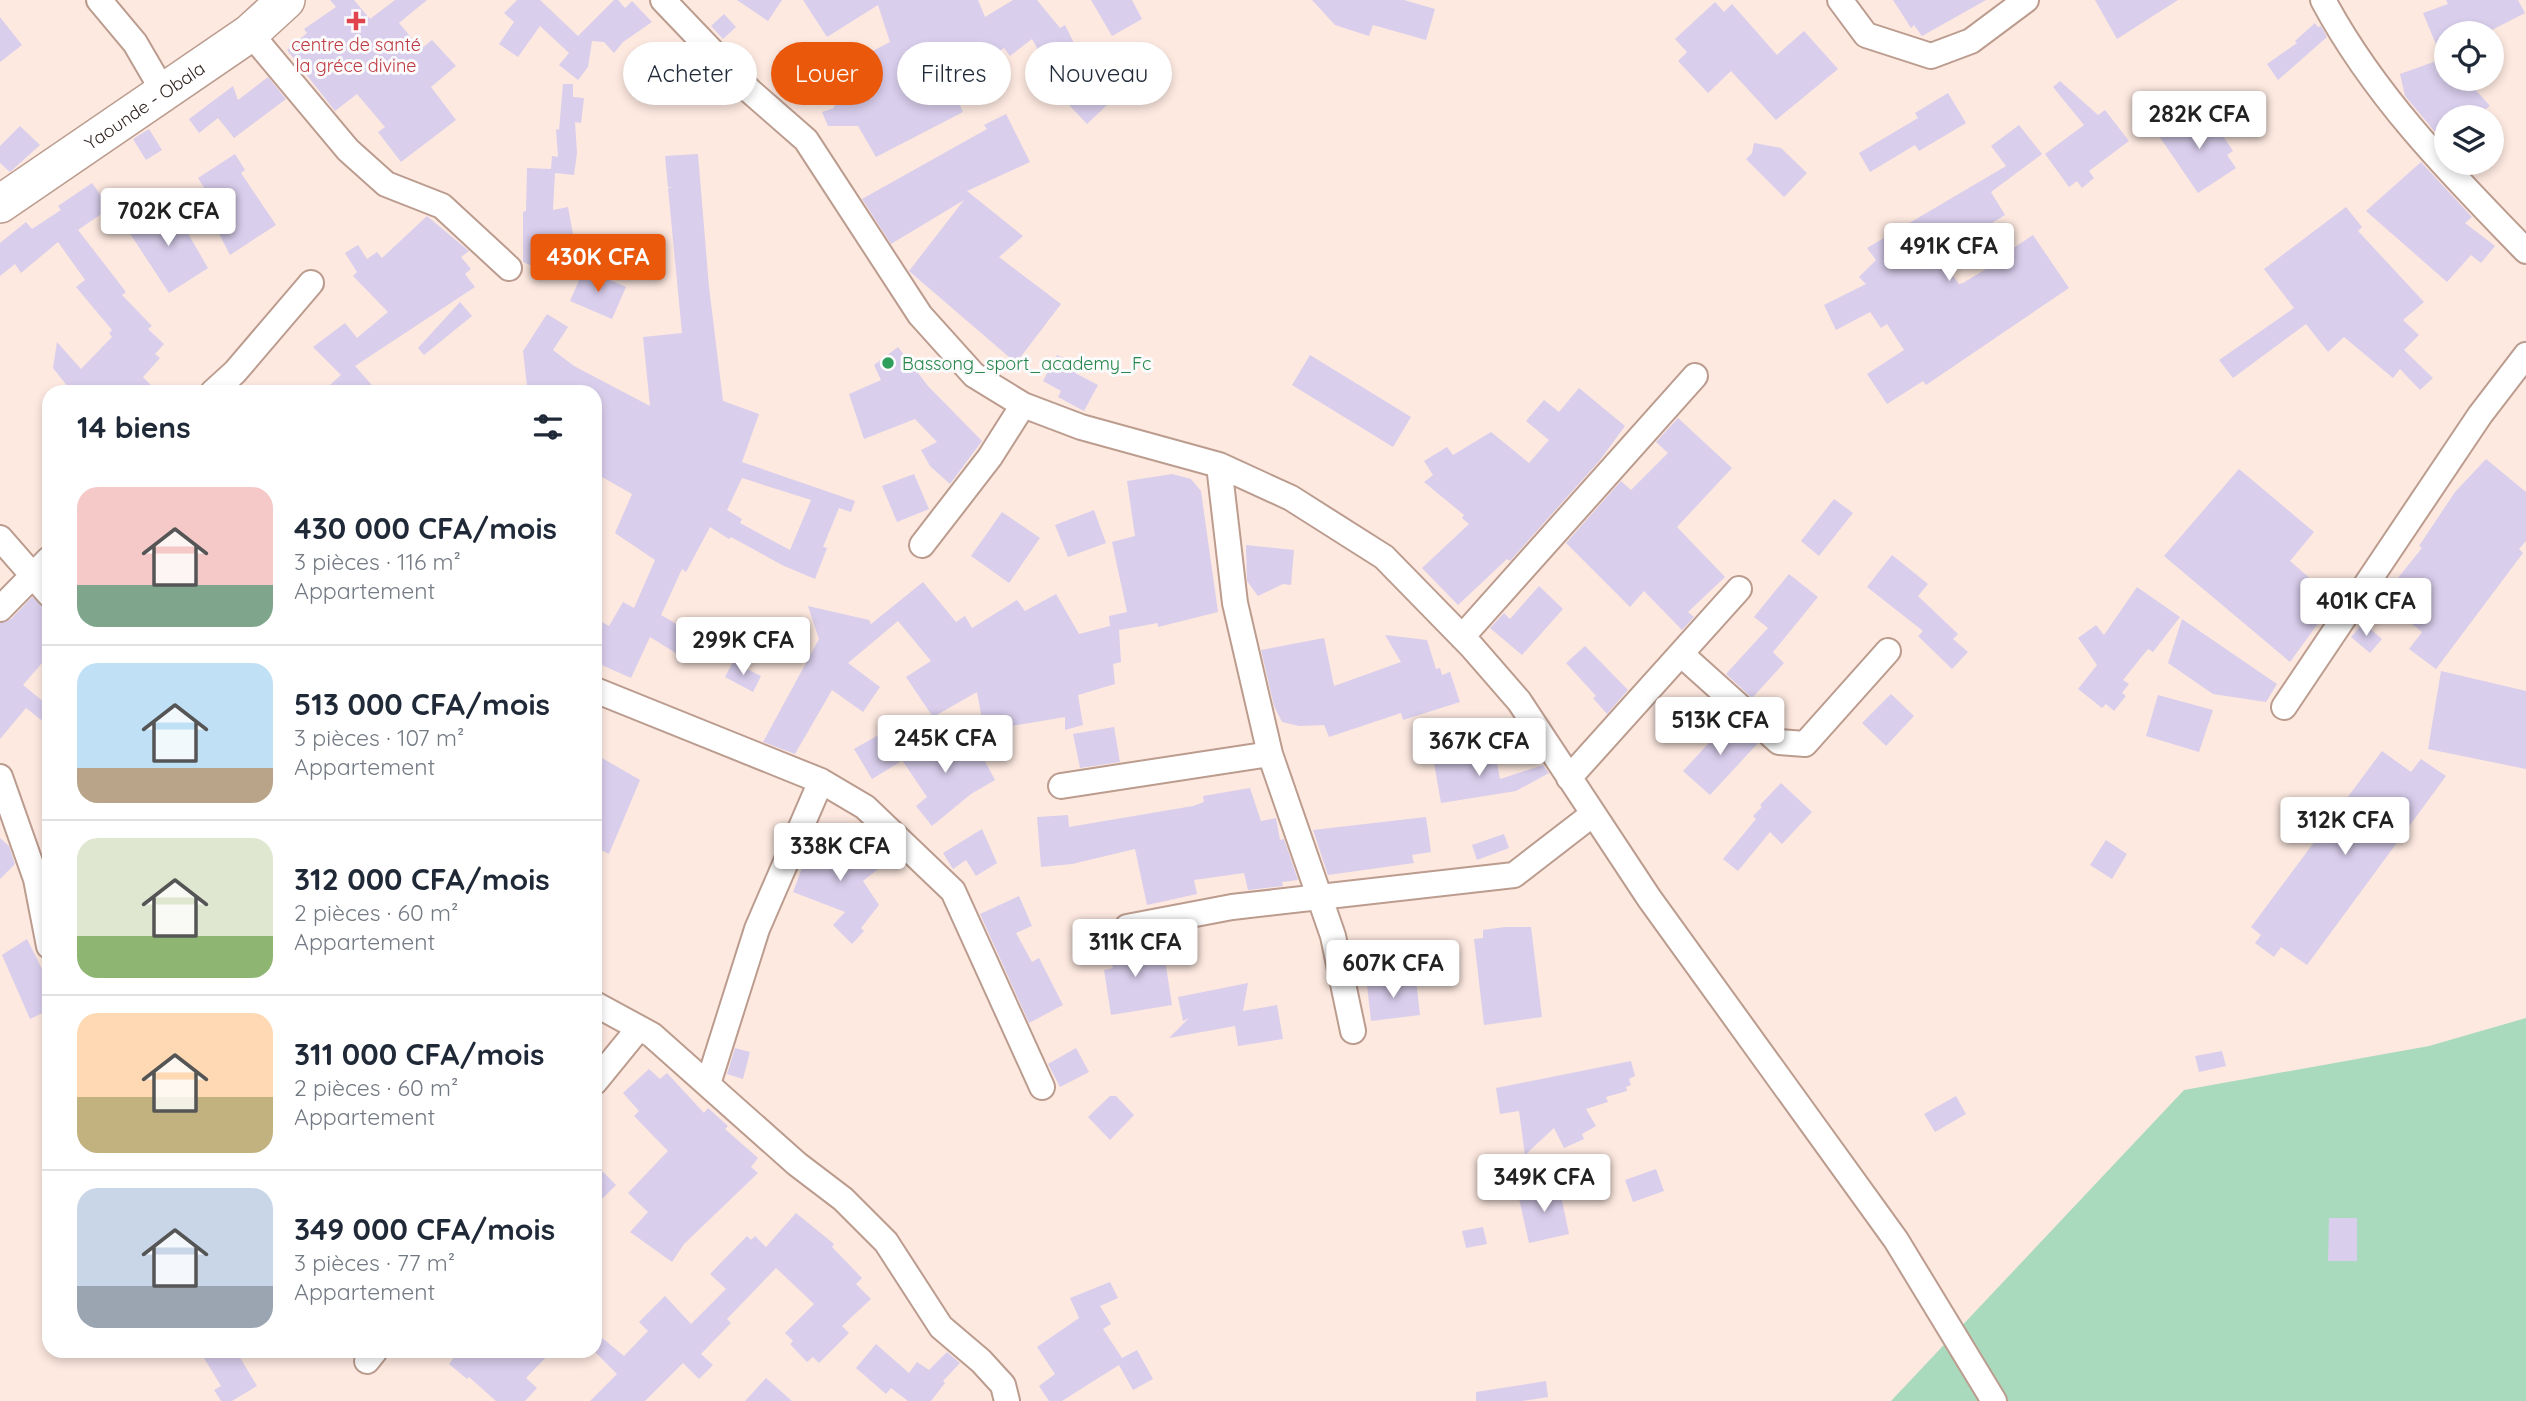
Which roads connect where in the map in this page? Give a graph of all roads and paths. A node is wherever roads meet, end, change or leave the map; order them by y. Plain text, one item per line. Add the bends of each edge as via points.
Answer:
1 (99, 0) edge
2 (286, 0) edge
3 (663, 0) edge
4 (1840, 0) edge
5 (2026, 0) edge
6 (2323, 0) edge
7 (250, 33) junction
8 (163, 91) junction
9 (0, 204) edge
10 (2526, 251) edge
11 (509, 268) dead end
12 (310, 283) dead end
13 (2526, 355) edge
14 (1695, 376) dead end
15 (221, 385) edge
16 (1023, 405) junction
17 (1219, 465) junction
18 (0, 538) edge
19 (922, 545) dead end
20 (42, 575) edge
21 (42, 578) edge
22 (1739, 589) dead end
23 (0, 609) edge
24 (1462, 637) junction
25 (1888, 651) dead end
26 (1681, 654) junction
27 (602, 693) edge
28 (2284, 707) dead end
29 (1270, 754) junction
30 (0, 778) edge
31 (1569, 778) junction
32 (821, 781) junction
33 (1061, 786) dead end
34 (1593, 814) junction
35 (1320, 899) junction
36 (42, 910) edge
37 (1126, 928) dead end
38 (602, 1008) edge
39 (639, 1028) junction
40 (1353, 1031) dead end
41 (602, 1073) edge
42 (708, 1084) junction
43 (1042, 1087) dead end
44 (1007, 1401) edge
45 (1994, 1401) edge

1 - 8 street via 135,43
2 - 7 highway, Yaounde - Obala
3 - 16 street via 750,91 806,140 920,315 974,376
4 - 5 street via 1866,35 1931,56 1971,41
6 - 10 street via 2341,33 2430,152
7 - 8 highway, Yaounde - Obala
7 - 11 street via 348,149 386,184 442,206
8 - 9 highway, Yaounde - Obala
12 - 15 street
13 - 28 street via 2480,415
14 - 24 street
16 - 17 street via 1081,427
16 - 19 street via 990,457
17 - 24 street via 1291,498 1366,544
17 - 29 street via 1235,603
18 - 20 street
21 - 23 street
22 - 26 street
24 - 31 street via 1519,701
25 - 26 street via 1805,744 1779,742
26 - 31 street
27 - 32 street
29 - 33 street
29 - 35 street
30 - 36 street via 36,879
31 - 34 street
32 - 42 street via 757,929
32 - 43 street via 865,807 953,891
34 - 35 street via 1514,876
34 - 45 street via 1896,1240
35 - 37 street via 1232,907
35 - 40 street via 1333,936
38 - 39 street
39 - 41 street
39 - 42 street
42 - 44 street via 843,1199 886,1242 941,1327 996,1377

